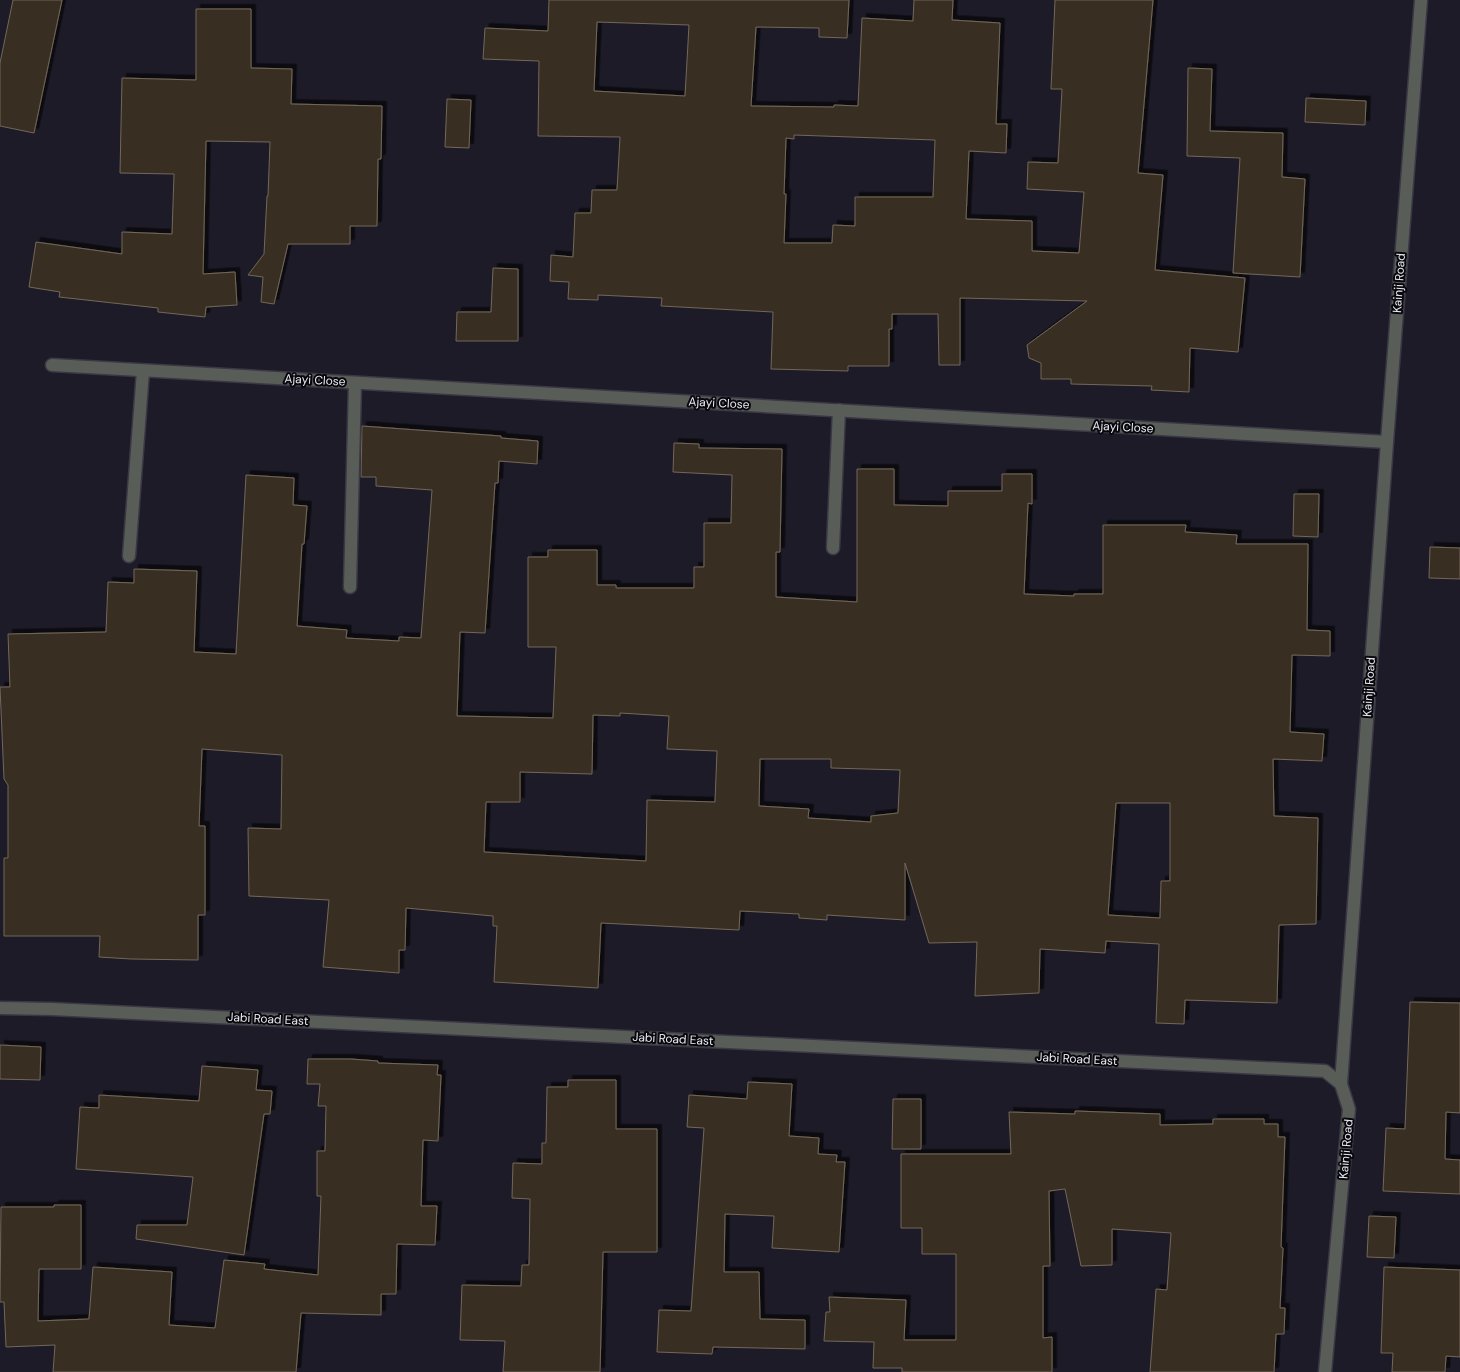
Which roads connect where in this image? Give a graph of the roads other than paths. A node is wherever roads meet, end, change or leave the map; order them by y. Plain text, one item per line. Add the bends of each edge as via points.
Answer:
1 (1421, 0) edge
2 (52, 365) dead end
3 (143, 371) junction
4 (355, 383) junction
5 (839, 410) junction
6 (1387, 442) junction
7 (833, 548) dead end
8 (129, 556) dead end
9 (350, 587) dead end
10 (0, 1008) edge
11 (1341, 1084) junction
12 (1325, 1372) edge

1 - 6 street, Kainji Road
2 - 3 street, Ajayi Close
3 - 4 street, Ajayi Close
3 - 8 street
4 - 5 street, Ajayi Close
4 - 9 street
5 - 6 street, Ajayi Close
5 - 7 street
6 - 11 street, Kainji Road
10 - 11 street, Jabi Road East via 1325,1071
11 - 12 street, Kainji Road via 1349,1109

